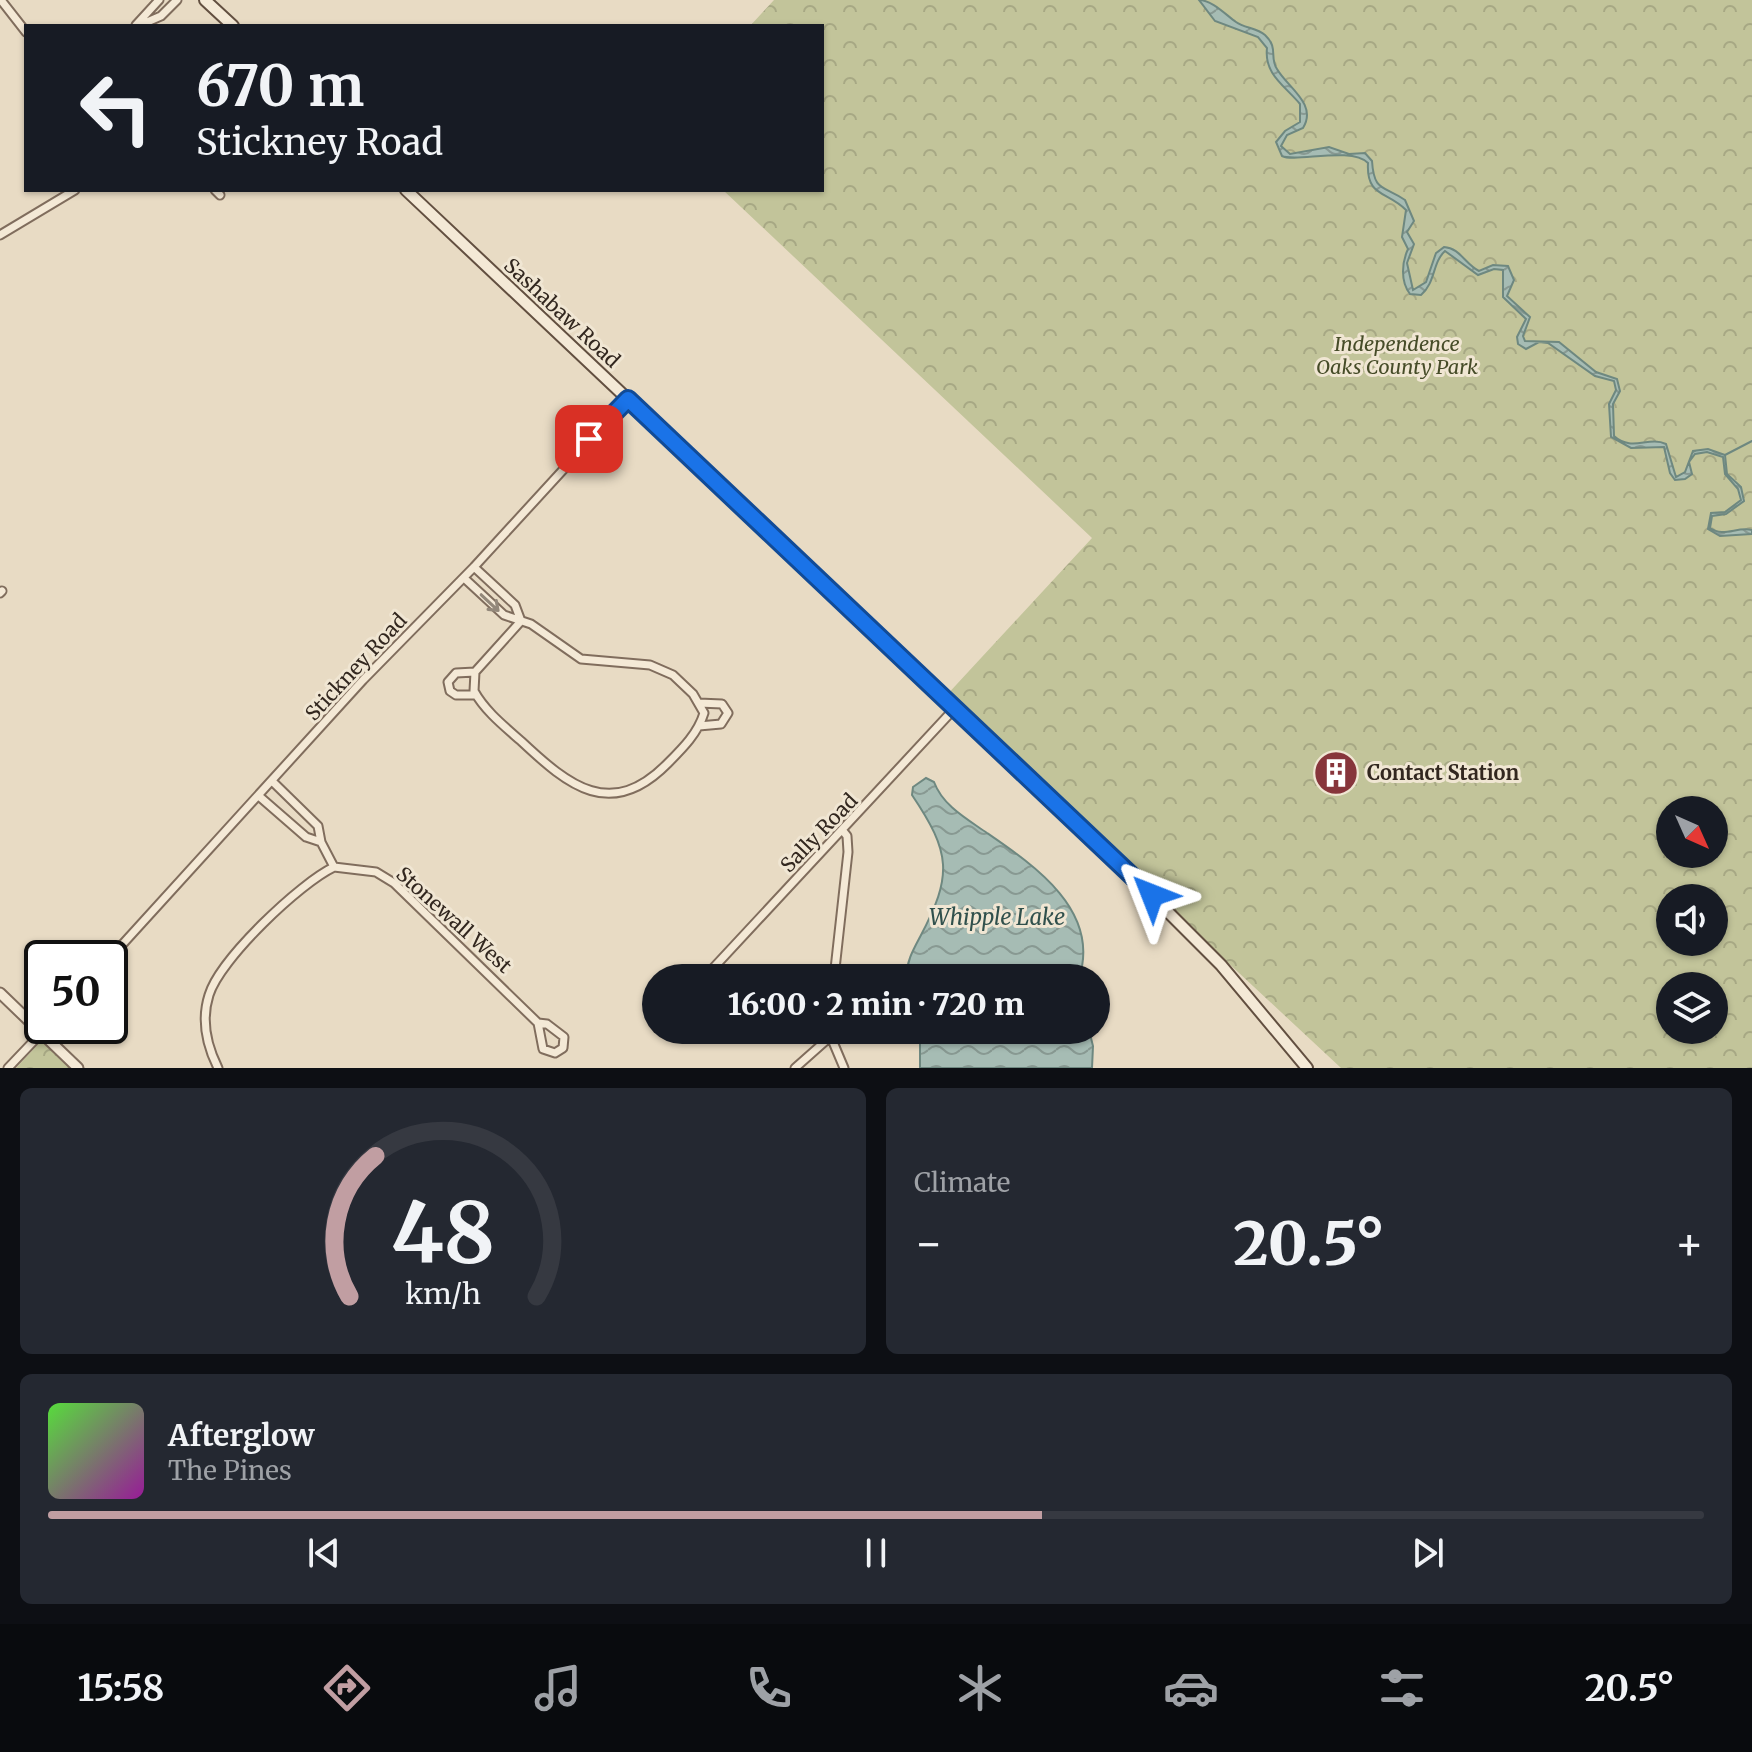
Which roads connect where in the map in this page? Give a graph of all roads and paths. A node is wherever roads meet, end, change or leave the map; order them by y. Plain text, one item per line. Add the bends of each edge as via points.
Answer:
1 (1, 0) edge
2 (159, 0) edge
3 (177, 0) edge
4 (205, 0) edge
5 (138, 24) edge
6 (141, 24) edge
7 (231, 24) edge
8 (24, 29) edge
9 (72, 192) edge
10 (408, 192) edge
11 (0, 235) edge
12 (628, 399) junction
13 (474, 567) junction
14 (464, 578) junction
15 (521, 621) junction
16 (475, 672) junction
17 (476, 695) junction
18 (699, 703) junction
19 (955, 708) junction
20 (699, 726) junction
21 (273, 782) junction
22 (260, 797) junction
23 (297, 805) junction
24 (285, 818) junction
25 (843, 831) junction
26 (321, 842) junction
27 (334, 867) junction
28 (127, 940) edge
29 (717, 964) edge
30 (836, 964) edge
31 (0, 993) edge
32 (24, 1013) edge
33 (538, 1023) junction
34 (31, 1044) edge
35 (57, 1044) edge
36 (819, 1044) edge
37 (833, 1044) edge
38 (8, 1068) edge
39 (78, 1068) edge
40 (218, 1068) edge
41 (795, 1068) edge
42 (844, 1068) edge
43 (1307, 1068) edge

1 - 8 street
2 - 5 street
3 - 6 street via 161,16
4 - 7 main road
9 - 11 street
10 - 12 main road, Sashabaw Road
12 - 13 street, Stickney Road
12 - 19 main road, Sashabaw Road
13 - 14 street, Stickney Road
13 - 15 street via 515,605
14 -> 15 street via 504,615
14 - 21 street, Stickney Road via 363,680
15 - 16 street
15 - 18 street via 581,659 663,670
16 - 17 street
16 - 17 street via 456,673 448,682 456,695
17 - 20 street via 545,765 581,789 600,794 646,782
18 - 20 street via 704,713
18 - 20 street via 722,704 728,713 721,724
19 - 25 street, Sally Road
19 - 43 main road, Sashabaw Road via 1202,946
21 - 22 street, Stickney Road
21 - 23 street
22 - 24 street
22 - 28 street, Stickney Road
23 - 24 street
23 - 26 street via 318,826
24 - 26 street via 306,837
25 - 29 street, Sally Road
25 - 30 street via 848,852
26 - 27 street
27 - 33 street, Stonewall West via 376,872 394,883
27 - 40 street via 286,901 223,969 209,995 205,1022
31 - 32 street
33 - 33 street via 564,1037 563,1048 555,1053 543,1049
34 - 38 street
35 - 39 street
36 - 41 street
37 - 42 street

